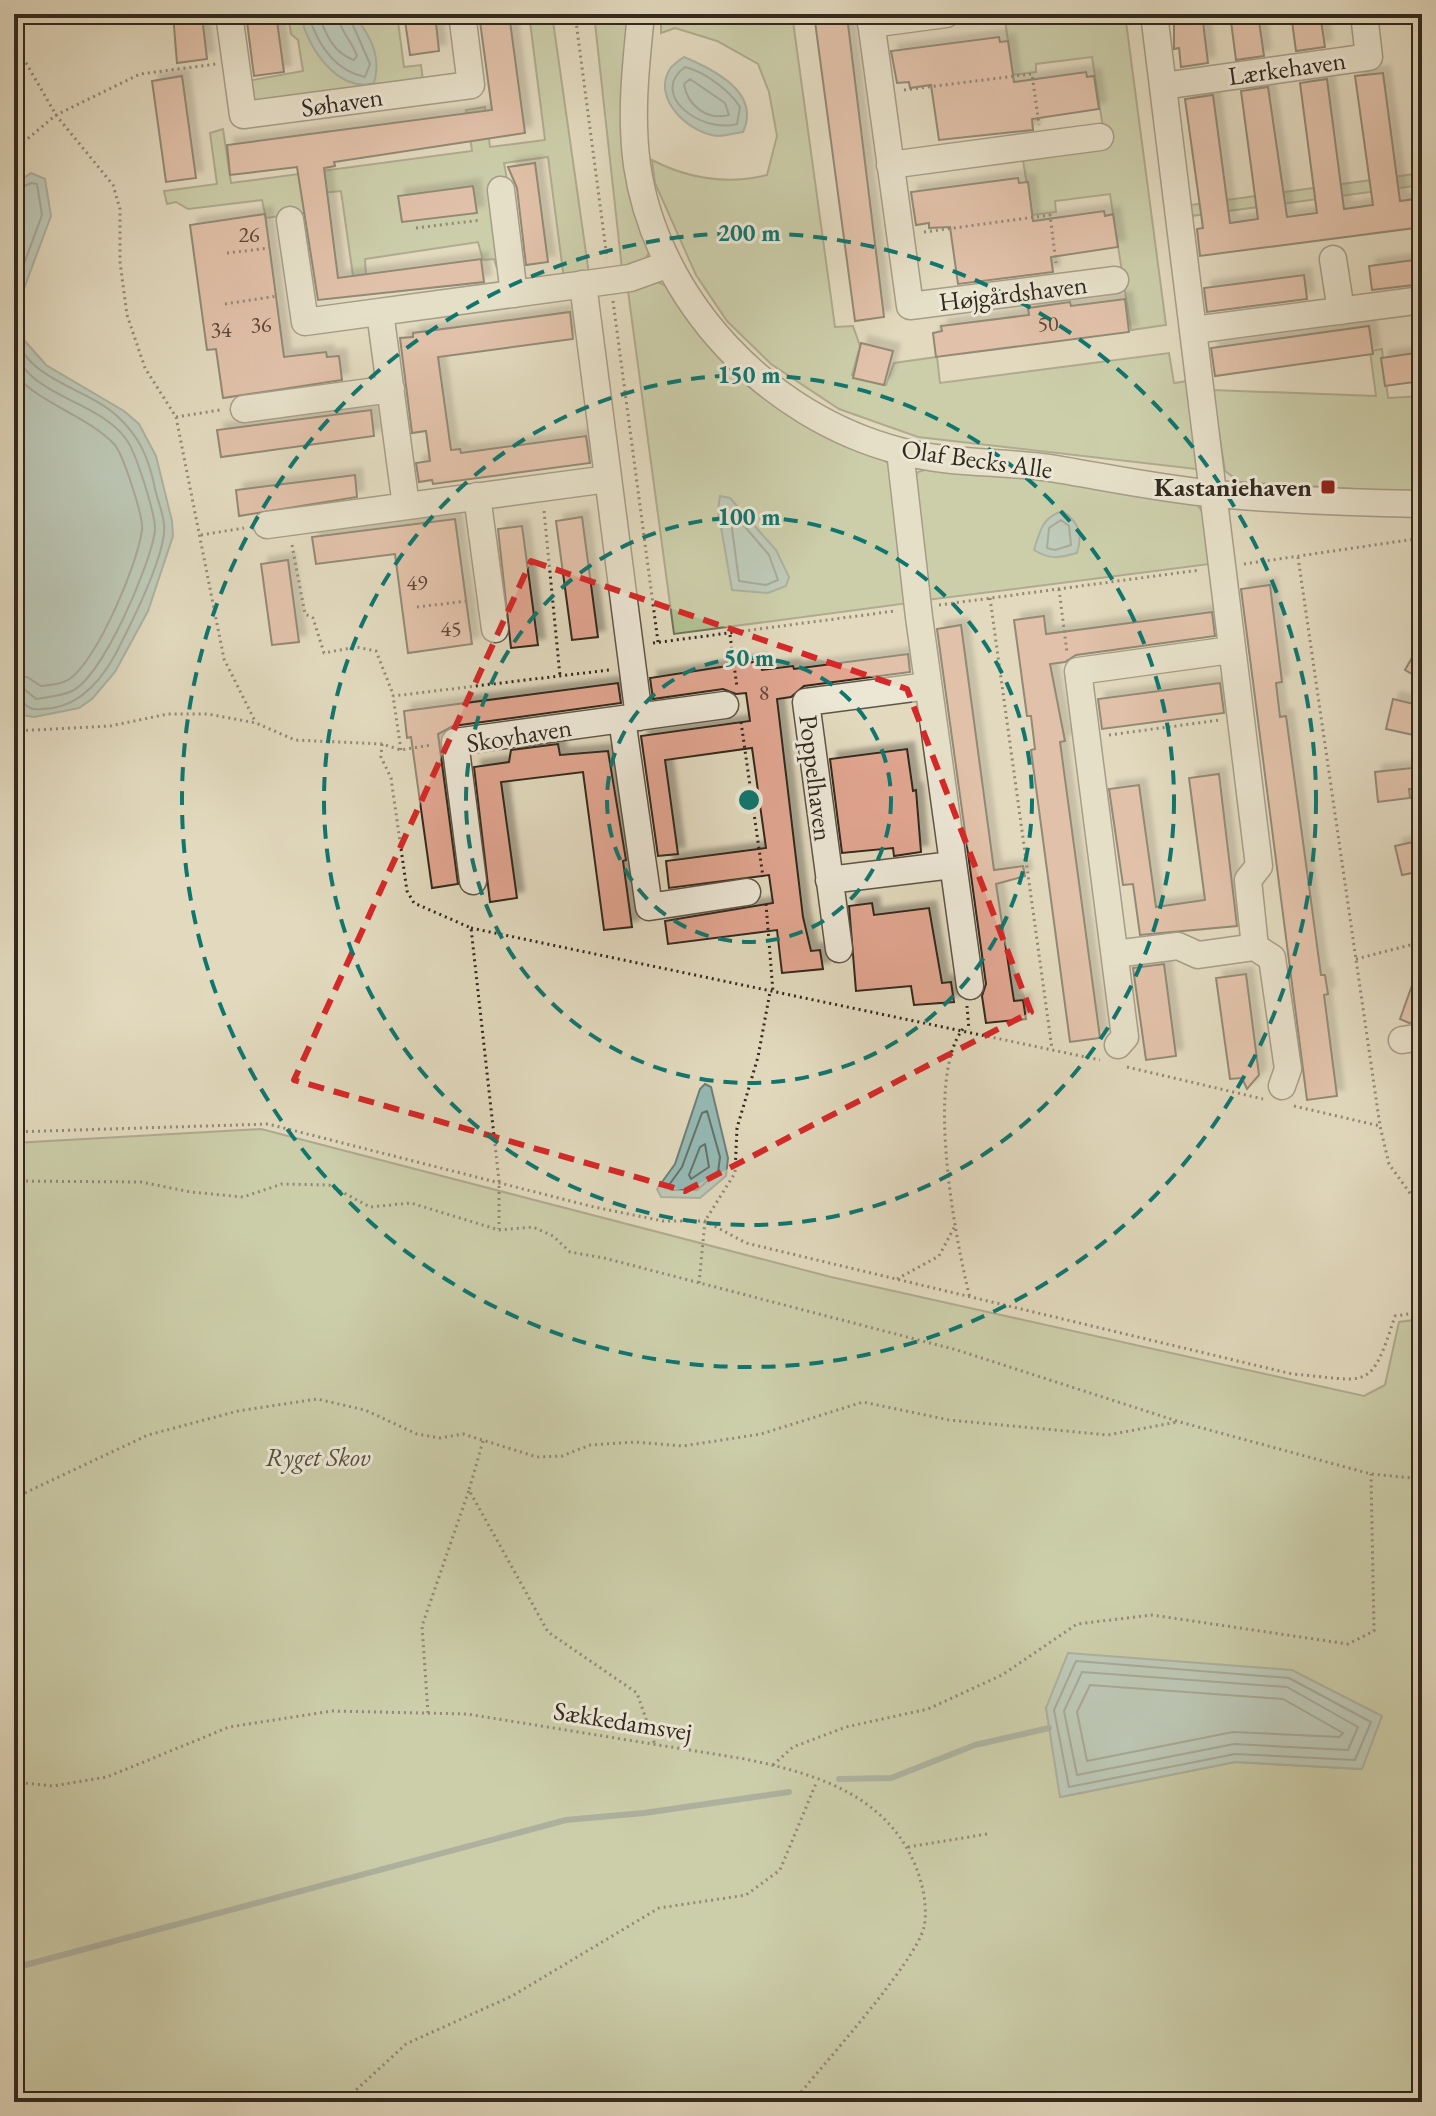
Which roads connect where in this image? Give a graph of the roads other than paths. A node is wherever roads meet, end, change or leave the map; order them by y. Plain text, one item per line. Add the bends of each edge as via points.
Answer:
1 (229, 14) edge
2 (462, 14) edge
3 (641, 14) edge
4 (946, 14) edge
5 (1154, 14) edge
6 (1364, 14) edge
7 (870, 19) edge
8 (1163, 86) junction
9 (1100, 137) dead end
10 (890, 165) junction
11 (501, 190) dead end
12 (292, 233) road end
13 (1333, 259) dead end
14 (669, 264) junction
15 (1115, 280) dead end
16 (583, 284) junction
17 (514, 294) junction
18 (1422, 300) edge
19 (1341, 311) junction
20 (380, 312) junction
21 (1194, 330) junction
22 (391, 389) junction
23 (244, 409) road end
24 (900, 451) junction
25 (608, 479) junction
26 (1215, 494) junction
27 (477, 496) junction
28 (1422, 504) edge
29 (406, 506) junction
30 (278, 523) road end
31 (495, 629) dead end
32 (1231, 650) junction
33 (928, 686) junction
34 (734, 704) road end
35 (630, 718) junction
36 (952, 865) junction
37 (829, 880) junction
38 (473, 881) dead end
39 (759, 893) road end
40 (1255, 947) junction
41 (839, 949) dead end
42 (1115, 954) junction
43 (970, 986) dead end
44 (1115, 1057) road end
45 (1283, 1098) road end

1 - 2 street, Søhaven via 243,115 471,85
3 - 14 street, Olaf Becks Alle via 633,108 637,165 648,213
4 - 7 street, Højgårdshaven
5 - 8 street
6 - 8 street, Lærkehaven via 1369,57
7 - 10 street, Højgårdshaven
8 - 21 street
9 - 10 street
10 - 15 street, Højgårdshaven via 910,306
11 - 17 street
12 - 20 street via 305,322
13 - 19 street
14 - 16 street via 645,274
14 - 24 street, Olaf Becks Alle via 727,349 768,386 838,430
16 - 17 street
16 - 25 street
17 - 20 street
18 - 19 street
19 - 21 street
20 - 22 street
21 - 26 street
22 - 23 street
22 - 29 street
24 - 26 street, Olaf Becks Alle
24 - 33 street
25 - 27 street
25 - 35 street via 630,657
26 - 28 street, Olaf Becks Alle
26 - 32 street
27 - 29 street
27 - 31 street
29 - 30 street
32 - 40 street via 1259,866 1248,880
32 - 42 street via 1078,671
33 - 36 street
33 - 37 street, Poppelhaven via 806,702
34 - 35 street, Skovhaven
35 - 38 street, Skovhaven via 455,742
35 - 39 street via 649,907
36 - 37 street
36 - 43 street
37 - 41 street, Poppelhaven
40 - 42 street via 1198,955 1178,946
40 - 45 street via 1272,958 1288,1069
42 - 44 street via 1125,1037

